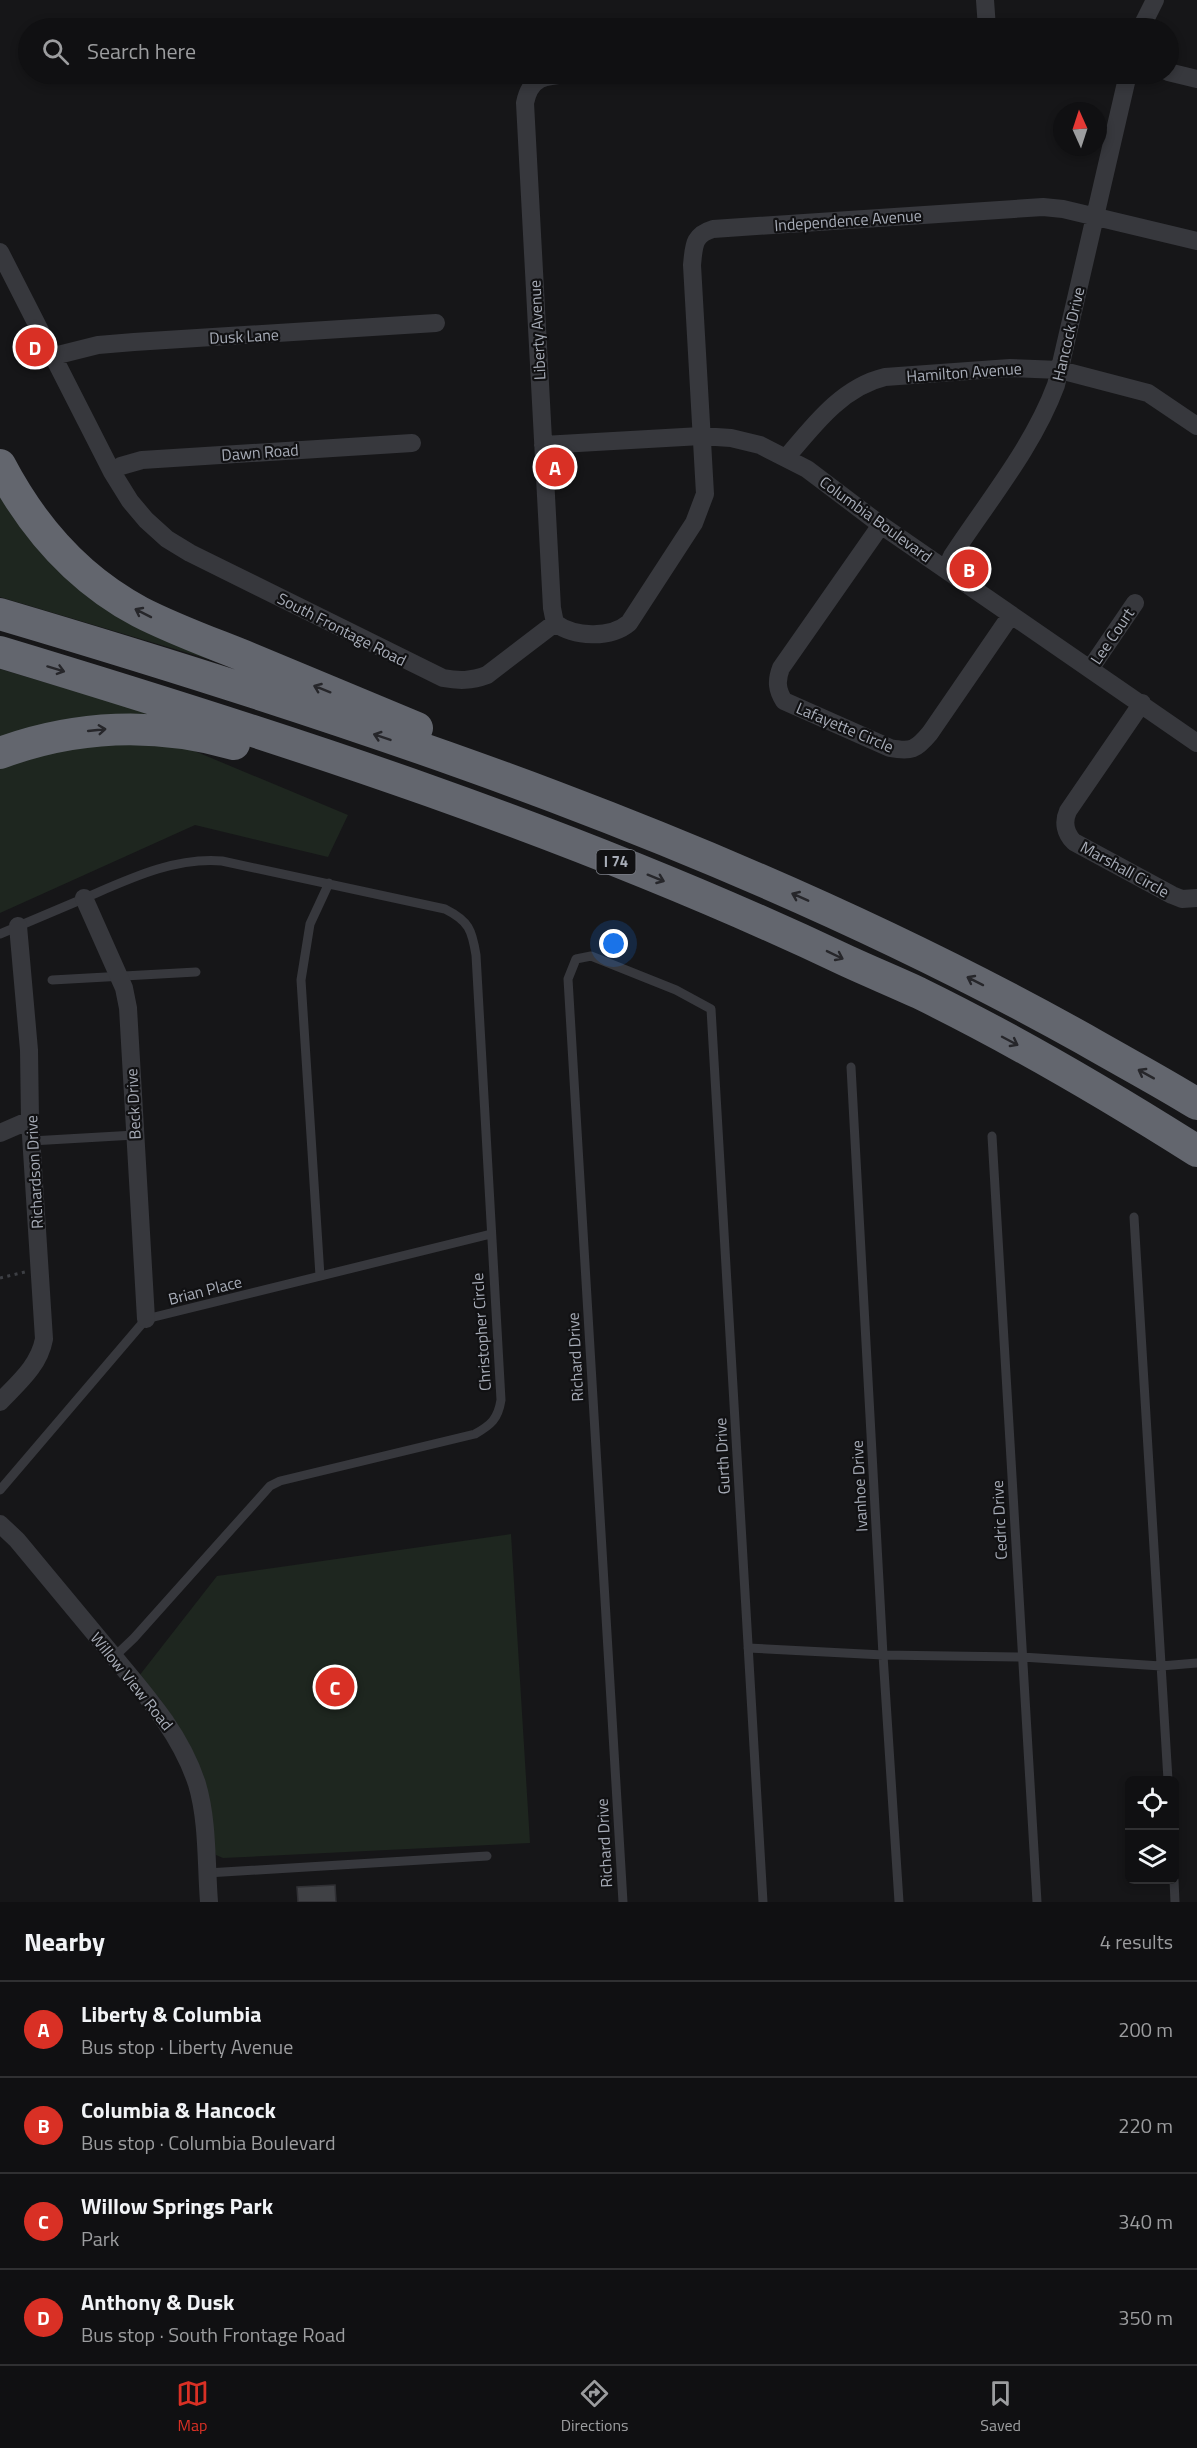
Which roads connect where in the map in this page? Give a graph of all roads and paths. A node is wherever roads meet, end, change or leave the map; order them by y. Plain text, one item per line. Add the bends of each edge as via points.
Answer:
1 (985, 0) edge
2 (1155, 0) edge
3 (986, 18) edge
4 (1146, 18) edge
5 (1179, 75) edge
6 (1197, 79) edge
7 (534, 84) edge
8 (1126, 84) edge
9 (1096, 218) junction
10 (1197, 241) edge
11 (0, 252) edge
12 (436, 322) dead end
13 (54, 356) junction
14 (1060, 370) junction
15 (1197, 426) edge
16 (701, 435) junction
17 (412, 443) dead end
18 (543, 445) junction
19 (786, 458) junction
20 (0, 465) edge
21 (112, 472) junction
22 (881, 525) junction
23 (946, 569) junction
24 (1135, 603) dead end
25 (0, 614) edge
26 (1011, 615) junction
27 (555, 623) junction
28 (0, 652) edge
29 (1090, 669) junction
30 (1142, 703) junction
31 (1197, 742) edge
32 (0, 753) edge
33 (605, 817) junction
34 (557, 838) junction
35 (329, 883) junction
36 (84, 898) junction
37 (1197, 898) edge
38 (18, 926) junction
39 (0, 934) edge
40 (196, 972) dead end
41 (119, 976) junction
42 (52, 980) dead end
43 (711, 1009) joint
44 (851, 1067) dead end
45 (1197, 1104) edge
46 (30, 1120) junction
47 (0, 1134) edge
48 (135, 1135) junction
49 (992, 1136) dead end
50 (31, 1141) junction
51 (1197, 1152) edge
52 (1134, 1216) dead end
53 (490, 1234) junction
54 (40, 1269) junction
55 (320, 1276) junction
56 (0, 1278) edge
57 (146, 1319) junction
58 (0, 1402) edge
59 (0, 1490) edge
60 (0, 1526) edge
61 (748, 1647) junction
62 (883, 1655) junction
63 (114, 1657) junction
64 (1022, 1657) junction
65 (1197, 1663) edge
66 (1161, 1666) junction
67 (1168, 1776) edge
68 (487, 1856) dead end
69 (207, 1873) junction
70 (1174, 1884) edge
71 (209, 1902) edge
72 (622, 1902) edge
73 (763, 1902) edge
74 (899, 1902) edge
75 (1037, 1902) edge
76 (1175, 1902) edge

1 - 3 street
2 - 4 street
5 - 6 street
7 - 18 street, Liberty Avenue via 525,103
8 - 9 street, Hancock Drive
9 - 10 street, Independence Avenue
9 - 14 street, Hancock Drive
9 - 16 street, Independence Avenue via 1043,207 703,232 694,247 692,265
11 - 13 street, South Frontage Road
12 - 13 street, Dusk Lane via 98,345
13 - 21 street, South Frontage Road
14 - 15 street, Hamilton Avenue via 1148,393
14 - 19 street, Hamilton Avenue via 1010,368 869,381 841,400
14 - 23 street, Hancock Drive via 1048,408 1030,440
16 - 18 street, Columbia Boulevard
16 - 19 street, Columbia Boulevard via 760,445
16 - 27 street via 705,494 702,506 629,623 614,632 595,634 573,632
17 - 21 street, Dawn Road via 142,460
18 - 27 street, Liberty Avenue
19 - 22 street, Columbia Boulevard via 807,469
33 -> 20 highway via 469,749 138,611 80,570 52,543
21 - 27 street, South Frontage Road via 135,507 167,539 443,678 475,680 487,675
22 - 23 street, Columbia Boulevard
22 - 26 street, Lafayette Circle via 781,669 777,683 784,701 890,748 913,749 930,733
23 - 26 street, Columbia Boulevard
24 - 29 street, Lee Court
33 -> 25 highway, I 74 via 282,702
26 - 29 street, Columbia Boulevard
28 -> 34 highway, I 74 via 297,745
29 - 30 street, Columbia Boulevard
30 - 31 street, Columbia Boulevard
30 - 37 street, Marshall Circle via 1068,810 1066,830 1074,842 1172,895
32 -> 34 highway via 65,734 108,729 184,732
45 -> 33 highway, I 74 via 1032,1010 869,928
34 -> 51 highway, I 74 via 782,930 918,993 1031,1052
35 - 36 lane via 206,859 172,864
35 - 53 lane, Christopher Circle via 445,909 464,921 473,933
35 - 55 lane via 310,924 301,980
36 - 38 lane
36 - 41 street, Beck Drive
38 - 39 lane
38 - 46 street, Richardson Drive via 29,1050
40 - 41 lane
41 - 42 lane
41 - 48 street, Beck Drive via 128,1008
43 - 61 lane, Gurth Drive
43 - 72 lane, Richard Drive via 676,990 591,956 576,959 568,979
44 - 62 lane, Ivanhoe Drive
46 - 47 street
46 - 50 street, Richardson Drive
48 - 50 lane
48 - 57 street, Beck Drive
49 - 64 lane, Cedric Drive
50 - 54 street, Richardson Drive
52 - 66 lane
53 - 55 lane, Brian Place
53 - 63 lane, Christopher Circle via 501,1400 490,1425 475,1434 270,1486
54 - 56 path
54 - 58 street, Richardson Drive via 42,1351 34,1366
55 - 57 lane, Brian Place
57 - 59 lane
60 - 63 street, Willow View Road via 17,1540
61 - 62 lane
61 - 73 lane, Gurth Drive
62 - 64 lane
62 - 74 lane, Ivanhoe Drive
63 - 69 street, Willow View Road via 164,1718 189,1763 204,1817
64 - 66 lane
64 - 75 lane, Cedric Drive
65 - 66 lane
66 - 67 lane
68 - 69 lane
69 - 71 street, Willow View Road
70 - 76 lane

